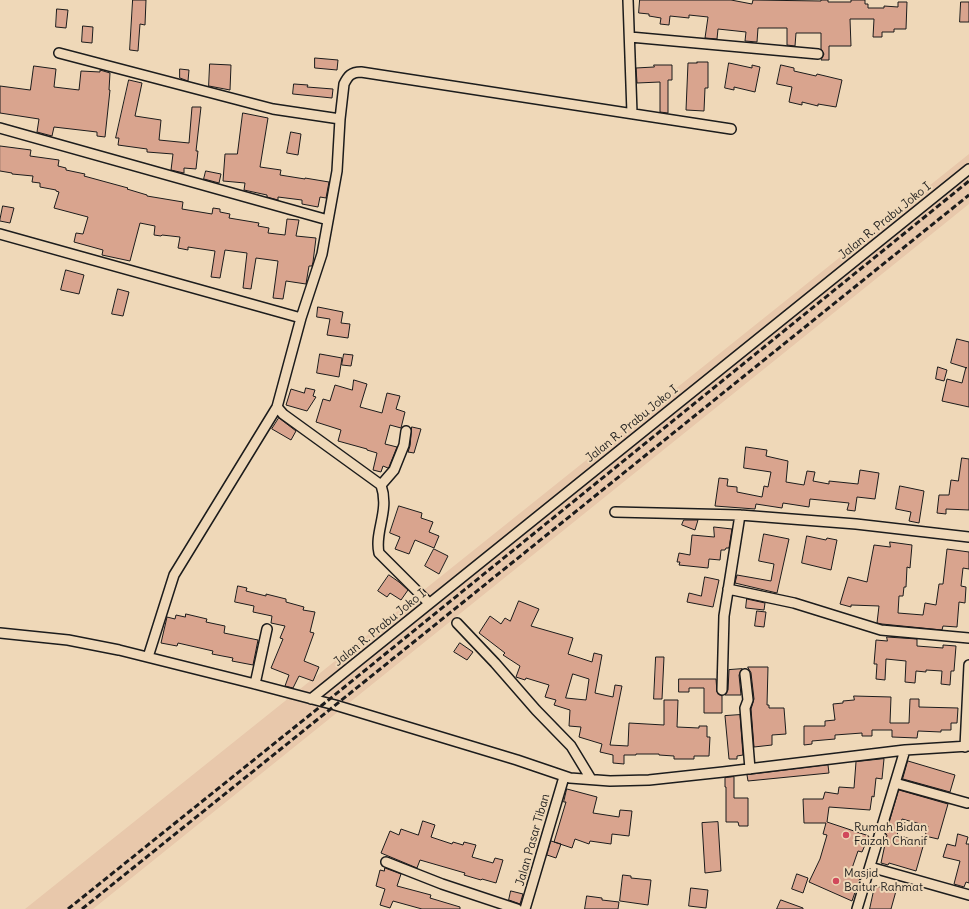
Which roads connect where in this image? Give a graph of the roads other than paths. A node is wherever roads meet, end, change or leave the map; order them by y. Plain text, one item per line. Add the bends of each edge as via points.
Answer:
1 (628, 0) edge
2 (630, 37) junction
3 (59, 53) dead end
4 (818, 54) dead end
5 (632, 113) junction
6 (340, 119) junction
7 (0, 128) edge
8 (731, 128) dead end
9 (969, 169) edge
10 (328, 220) junction
11 (0, 234) edge
12 (301, 318) junction
13 (276, 407) junction
14 (406, 431) dead end
15 (381, 486) junction
16 (615, 512) dead end
17 (740, 515) junction
18 (969, 537) edge
19 (728, 589) junction
20 (429, 603) junction
21 (457, 622) dead end
22 (267, 629) dead end
23 (0, 633) edge
24 (969, 638) edge
25 (148, 657) junction
26 (969, 665) edge
27 (745, 674) dead end
28 (255, 684) junction
29 (722, 690) dead end
30 (311, 699) junction
31 (967, 746) edge
32 (904, 754) junction
33 (750, 769) junction
34 (567, 778) junction
35 (587, 779) junction
36 (895, 783) junction
37 (967, 803) dead end
38 (386, 862) dead end
39 (870, 867) junction
40 (969, 895) edge
41 (517, 909) edge
42 (525, 909) edge
43 (857, 909) edge

1 - 2 street
2 - 4 street
2 - 5 street
3 - 6 street via 273,109
5 - 6 street via 357,72 349,75 344,84
5 - 8 street
6 - 10 street via 337,171
7 - 10 street
9 - 20 street, Jalan R. Prabu Joko I
10 - 12 street via 322,254
11 - 12 street
12 - 13 street
13 - 15 street
13 - 25 street via 174,575
14 - 15 street via 404,445 394,470
15 - 20 street via 384,494 384,511 378,543 379,553
16 - 17 street
17 - 18 street via 856,524
17 - 19 street
19 - 24 street via 794,603 881,630
19 - 29 street via 723,632
20 - 30 street, Jalan R. Prabu Joko I
21 - 35 street via 571,746
22 - 28 street
23 - 25 street via 68,640
25 - 28 street
26 - 31 street
27 - 33 street
28 - 30 street
30 - 34 street via 517,760
31 - 32 street
32 - 33 street
32 - 36 street
33 - 35 street via 649,780
34 - 35 street
34 - 42 street, Jalan Pasar Tiban
36 - 37 street
36 - 39 street
38 - 41 street
39 - 40 street
39 - 43 street

